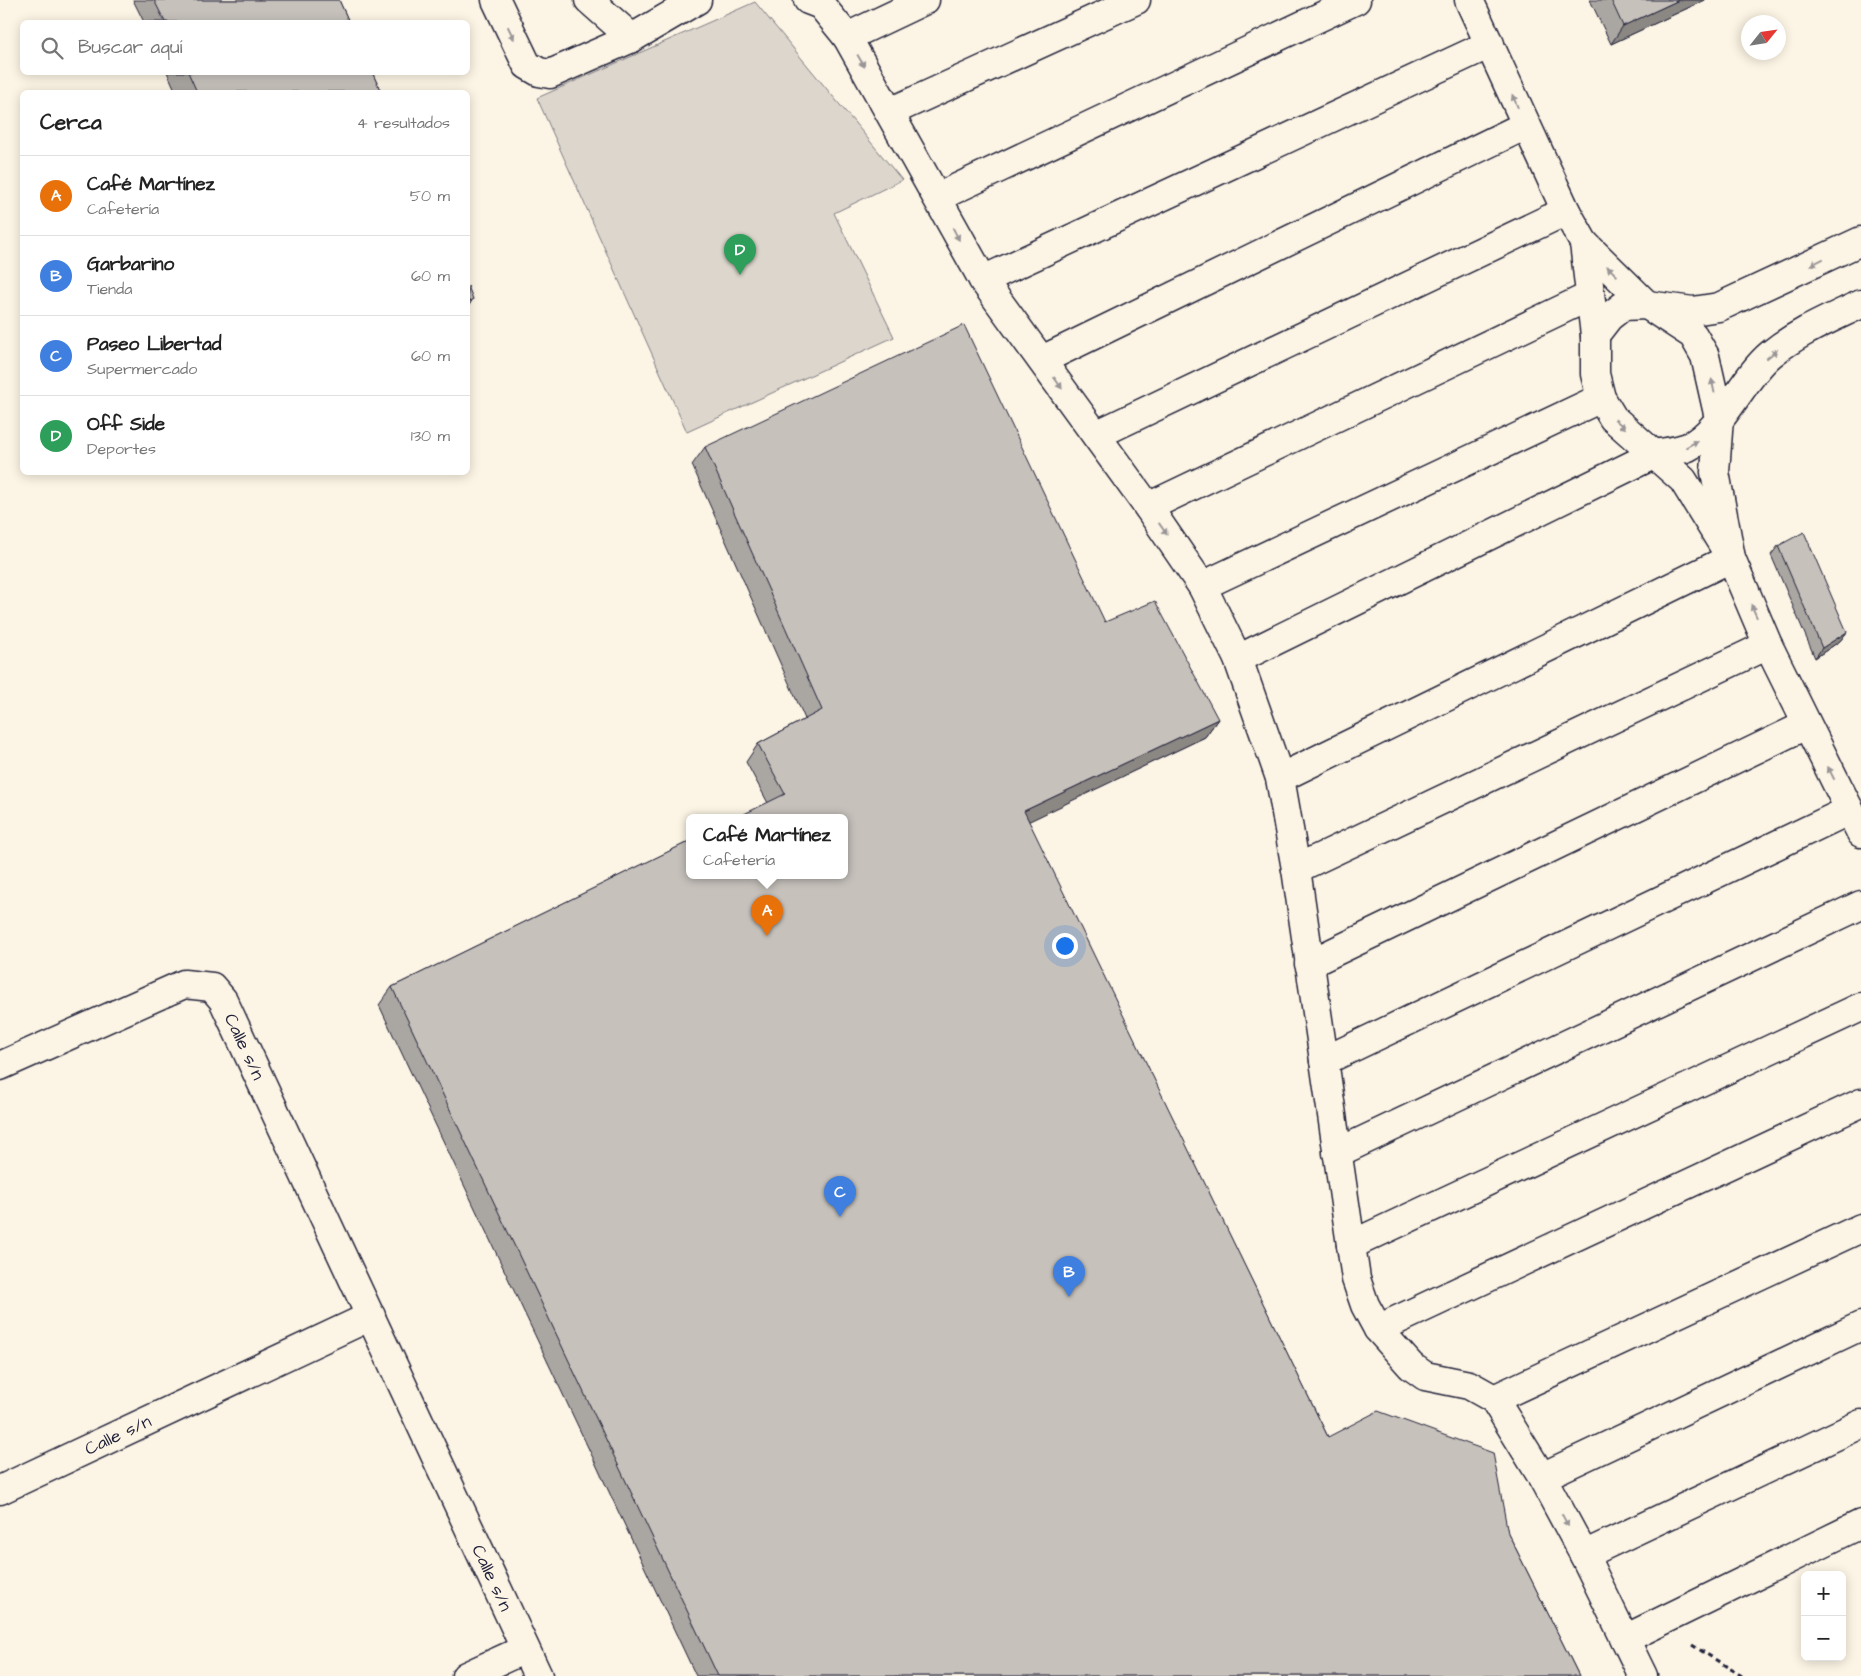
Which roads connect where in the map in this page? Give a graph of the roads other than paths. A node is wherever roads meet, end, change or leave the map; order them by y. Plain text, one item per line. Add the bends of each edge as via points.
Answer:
1 (496, 0) edge
2 (589, 0) edge
3 (697, 0) edge
4 (808, 0) edge
5 (926, 0) edge
6 (1136, 0) edge
7 (1356, 0) edge
8 (1469, 0) edge
9 (848, 37) junction
10 (632, 38) junction
11 (1490, 44) junction
12 (890, 112) junction
13 (1526, 125) junction
14 (938, 198) junction
15 (1566, 211) junction
16 (1861, 241) edge
17 (1584, 243) junction
18 (983, 280) junction
19 (1590, 296) junction
20 (1861, 304) edge
21 (1647, 305) junction
22 (1595, 335) junction
23 (1042, 360) junction
24 (1601, 398) junction
25 (1719, 418) junction
26 (1096, 435) junction
27 (1655, 454) junction
28 (1148, 507) junction
29 (1731, 558) junction
30 (1202, 586) junction
31 (1768, 645) junction
32 (1238, 659) junction
33 (1806, 725) junction
34 (1280, 778) junction
35 (1856, 821) edge
36 (1296, 869) junction
37 (1861, 905) edge
38 (1309, 964) junction
39 (1861, 1007) edge
40 (1324, 1061) junction
41 (0, 1066) edge
42 (1861, 1103) edge
43 (1337, 1153) junction
44 (1861, 1228) edge
45 (1351, 1245) junction
46 (371, 1316) junction
47 (1861, 1326) edge
48 (1378, 1329) junction
49 (1494, 1399) junction
50 (1861, 1424) edge
51 (1542, 1477) junction
52 (0, 1490) edge
53 (1861, 1524) edge
54 (1584, 1554) junction
55 (1625, 1639) junction
56 (525, 1649) junction
57 (466, 1676) edge
58 (538, 1676) edge
59 (1643, 1676) edge

1 -> 10 street via 527,65 539,72 550,74
2 - 10 street
3 - 10 street
4 - 9 street via 821,5
5 - 9 street
6 - 12 street
7 - 14 street
8 - 11 street
9 -> 12 street
13 -> 11 street
11 - 18 street
12 - 14 street
13 - 15 street
13 - 23 street
14 -> 18 street
15 - 17 street
15 - 26 street
16 -> 21 street via 1719,307 1693,311
17 - 19 street
21 -> 17 street
18 - 23 street
19 - 22 street
19 - 28 street
25 -> 20 street via 1749,376 1770,355 1798,334
21 - 22 street via 1623,306
25 -> 21 street via 1706,356 1693,335
22 - 24 street via 1595,374
23 -> 26 street
24 -> 27 street via 1613,418
24 - 30 street
27 -> 25 street via 1686,448 1699,440
25 - 29 street via 1715,472
26 - 28 street
27 - 29 street via 1683,480
27 - 32 street
28 -> 30 street
31 -> 29 street
29 - 34 street
30 - 32 street
31 - 33 street
31 - 36 street
32 - 34 street
35 -> 33 street
33 - 38 street
34 - 36 street
35 - 40 street
36 - 38 street
37 - 43 street
38 - 40 street
39 - 45 street
40 - 43 street
41 - 46 street, Calle s/n via 184,984 212,987 223,1000
42 - 48 street
43 - 45 street
44 - 49 street
45 - 48 street via 1356,1279
46 - 52 street, Calle s/n
46 - 56 street, Calle s/n
47 - 51 street
48 - 49 street via 1411,1366 1425,1376 1469,1385
49 - 51 street
50 - 54 street
51 -> 54 street
53 - 55 street
54 - 55 street
55 - 59 street
56 - 57 street
56 - 58 street, Calle s/n

